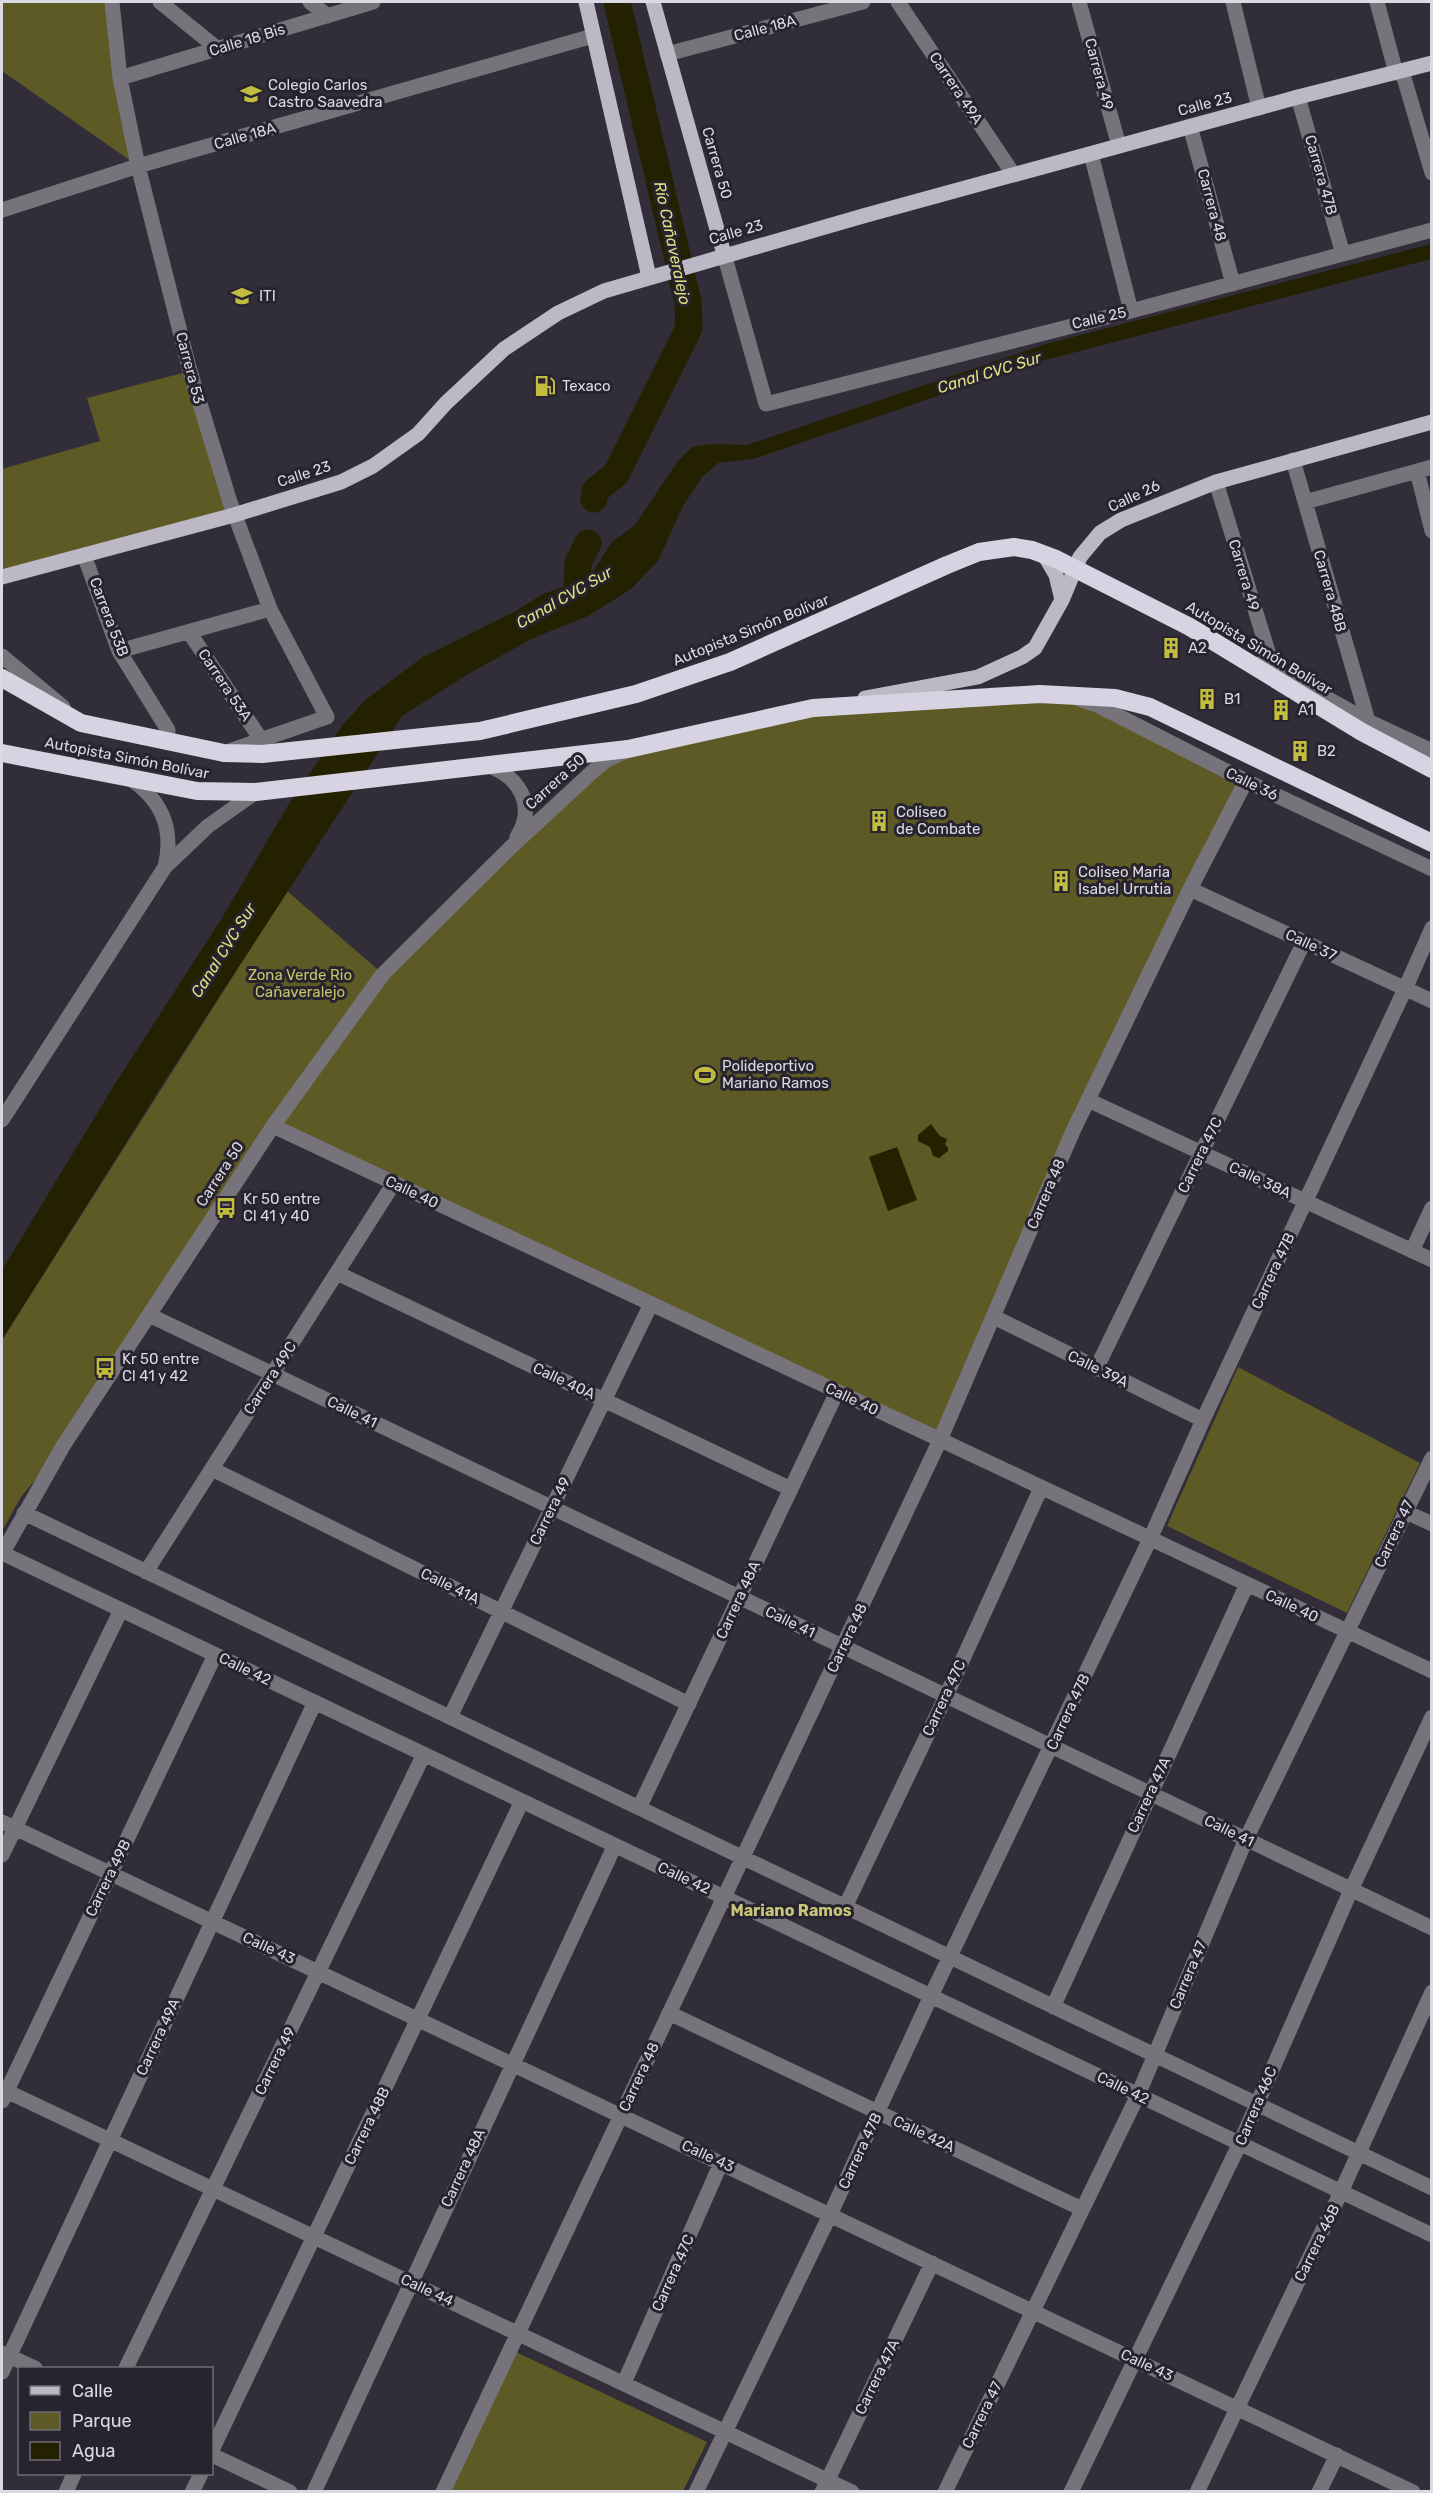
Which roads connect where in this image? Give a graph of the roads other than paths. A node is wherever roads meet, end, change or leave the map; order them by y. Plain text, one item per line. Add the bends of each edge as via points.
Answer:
1 (112, 2) edge
2 (160, 2) edge
3 (310, 2) edge
4 (373, 2) edge
5 (586, 2) edge
6 (653, 2) edge
7 (863, 2) edge
8 (898, 2) edge
9 (1080, 2) edge
10 (1233, 2) edge
11 (1377, 2) edge
12 (328, 16) junction
13 (593, 36) junction
14 (218, 49) junction
15 (667, 54) junction
16 (1431, 63) edge
17 (1399, 72) junction
18 (120, 78) junction
19 (1298, 97) junction
20 (1259, 108) junction
21 (1190, 126) junction
22 (1119, 146) junction
23 (1090, 154) junction
24 (138, 166) junction
25 (1431, 173) edge
26 (1014, 175) junction
27 (2, 210) edge
28 (1431, 230) edge
29 (1343, 254) junction
30 (717, 256) junction
31 (656, 274) junction
32 (1233, 284) junction
33 (1131, 311) junction
34 (766, 404) joint
35 (1431, 422) edge
36 (1293, 460) junction
37 (1424, 469) edge
38 (1216, 482) junction
39 (1305, 502) junction
40 (234, 515) junction
41 (1431, 531) edge
42 (1043, 554) junction
43 (84, 555) junction
44 (1075, 569) junction
45 (2, 577) edge
46 (1062, 600) junction
47 (270, 609) junction
48 (1190, 627) junction
49 (189, 632) junction
50 (119, 651) junction
51 (2, 656) edge
52 (1273, 668) junction
53 (2, 678) edge
54 (1072, 697) junction
55 (813, 708) junction
56 (1368, 721) junction
57 (81, 723) junction
58 (260, 738) junction
59 (167, 741) junction
60 (628, 749) junction
61 (1431, 751) edge
62 (2, 753) edge
63 (224, 753) junction
64 (486, 765) junction
65 (1431, 769) edge
66 (132, 780) junction
67 (1246, 782) junction
68 (256, 792) junction
69 (1431, 843) edge
70 (511, 847) junction
71 (165, 867) junction
72 (1431, 869) edge
73 (1190, 888) junction
74 (1431, 928) edge
75 (1304, 942) junction
76 (1405, 989) junction
77 (1431, 1001) edge
78 (1088, 1100) junction
79 (4, 1108) edge
80 (273, 1126) junction
81 (1202, 1152) junction
82 (394, 1183) junction
83 (1305, 1201) junction
84 (1431, 1208) edge
85 (1412, 1251) junction
86 (1431, 1260) edge
87 (337, 1273) junction
88 (651, 1304) junction
89 (149, 1315) junction
90 (994, 1317) junction
91 (1096, 1369) junction
92 (272, 1374) junction
93 (837, 1392) junction
94 (604, 1400) junction
95 (1203, 1420) junction
96 (940, 1440) junction
97 (1431, 1458) edge
98 (212, 1469) junction
99 (1041, 1488) junction
100 (791, 1489) junction
101 (552, 1508) junction
102 (1404, 1511) junction
103 (24, 1513) junction
104 (1431, 1524) edge
105 (1150, 1539) junction
106 (2, 1553) edge
107 (146, 1572) junction
108 (1247, 1584) junction
109 (739, 1597) junction
110 (121, 1610) junction
111 (501, 1611) junction
112 (1348, 1632) junction
113 (843, 1647) junction
114 (216, 1655) junction
115 (1431, 1671) edge
116 (946, 1696) junction
117 (315, 1702) junction
118 (689, 1704) junction
119 (1431, 1717) edge
120 (450, 1718) junction
121 (1052, 1747) junction
122 (424, 1754) junction
123 (1150, 1794) junction
124 (522, 1801) junction
125 (639, 1808) junction
126 (8, 1825) edge
127 (1246, 1839) junction
128 (615, 1845) junction
129 (2, 1855) edge
130 (743, 1858) junction
131 (111, 1873) junction
132 (1351, 1890) junction
133 (724, 1897) junction
134 (845, 1907) junction
135 (212, 1921) junction
136 (1431, 1928) edge
137 (951, 1958) junction
138 (319, 1972) junction
139 (1431, 1992) edge
140 (931, 1996) junction
141 (1053, 2007) junction
142 (669, 2013) junction
143 (418, 2019) junction
144 (1154, 2055) junction
145 (512, 2063) junction
146 (3, 2094) edge
147 (1138, 2095) junction
148 (1256, 2104) junction
149 (877, 2112) junction
150 (621, 2115) junction
151 (110, 2140) junction
152 (1240, 2143) junction
153 (1358, 2153) junction
154 (721, 2163) junction
155 (1431, 2188) edge
156 (213, 2189) junction
157 (1341, 2192) junction
158 (1082, 2209) junction
159 (830, 2215) junction
160 (1431, 2235) edge
161 (314, 2236) junction
162 (932, 2263) junction
163 (410, 2282) junction
164 (1033, 2311) junction
165 (518, 2333) junction
166 (5, 2354) edge
167 (1135, 2359) junction
168 (33, 2367) edge
169 (126, 2367) edge
170 (2, 2372) edge
171 (624, 2383) junction
172 (1237, 2408) junction
173 (725, 2431) junction
174 (213, 2451) edge
175 (213, 2454) edge
176 (1337, 2455) junction
177 (74, 2475) edge
178 (200, 2475) edge
179 (825, 2486) edge
180 (66, 2492) edge
181 (192, 2492) edge
182 (290, 2492) edge
183 (314, 2492) edge
184 (443, 2492) edge
185 (696, 2492) edge
186 (852, 2492) edge
187 (945, 2492) edge
188 (1071, 2492) edge
189 (1197, 2492) edge
190 (1319, 2492) edge
191 (1413, 2492) edge

1 - 18 street, Carrera 53
2 - 14 street
3 - 12 street
4 - 12 street, Calle 18 Bis
5 - 13 main road
6 - 15 main road, Carrera 50
7 - 15 street, Calle 18A
8 - 26 street, Carrera 49A
9 - 22 street, Carrera 49
10 - 20 street
11 - 17 street
12 - 14 street, Calle 18 Bis
13 - 24 street, Calle 18A
13 - 31 main road
14 - 18 street, Calle 18 Bis
15 - 30 main road, Carrera 50
16 - 17 main road, Calle 23
17 - 19 main road, Calle 23
17 - 25 street
18 - 24 street, Carrera 53
19 - 20 main road, Calle 23
19 - 29 street, Carrera 47B
20 - 21 main road, Calle 23
21 - 22 main road, Calle 23
21 - 32 street, Carrera 48
22 - 23 main road, Calle 23
23 - 26 main road, Calle 23
23 - 33 street
24 - 27 street, Calle 18A
24 - 40 street, Carrera 53 via 190,371
26 - 30 main road, Calle 23
28 - 29 street, Calle 25
29 - 32 street, Calle 25
30 - 31 main road, Calle 23
30 - 34 street, Carrera 50
31 - 40 main road, Calle 23 via 579,301 531,329 476,375 418,434 374,466 341,482
32 - 33 street, Calle 25
33 - 34 street, Calle 25
35 - 36 main road, Calle 26
36 - 38 main road, Calle 26
36 - 39 street, Carrera 48B
37 - 39 street
37 - 41 street
38 - 44 main road, Calle 26 via 1114,524 1100,533
38 - 52 street, Carrera 49
39 - 56 street, Carrera 48B
40 - 43 main road, Calle 23
40 - 47 street, Carrera 53
42 - 44 highway, Autopista Simón Bolívar
42 - 46 main road via 1056,575
42 - 63 highway, Autopista Simón Bolívar via 1014,547 979,552 730,662 636,694 480,731 244,755
43 - 45 main road, Calle 23
43 - 50 street, Carrera 53B
44 - 46 main road, Calle 26
44 - 48 highway, Autopista Simón Bolívar
46 - 55 main road, Calle 26 via 1035,648 996,670 978,677
47 - 49 street
47 - 58 street, Carrera 53 via 327,717
48 - 52 street
48 - 65 highway, Autopista Simón Bolívar via 1362,732
49 - 50 street
49 - 58 street, Carrera 53A
50 - 59 street, Carrera 53B via 168,730
51 - 57 street
52 - 56 street
53 - 57 highway, Autopista Simón Bolívar
54 - 55 highway, Autopista Simón Bolívar via 1040,694
54 - 67 street, Calle 36 via 1099,706
54 - 69 highway, Autopista Simón Bolívar via 1115,698 1149,707
55 - 60 highway, Autopista Simón Bolívar
56 - 61 street
57 - 59 highway, Autopista Simón Bolívar
58 - 63 street
59 - 63 highway, Autopista Simón Bolívar
60 - 64 highway, Autopista Simón Bolívar
60 - 70 street, Carrera 50 via 591,773
62 - 66 highway, Autopista Simón Bolívar
64 - 68 highway, Autopista Simón Bolívar
64 - 70 street, Carrera 50 via 512,778 521,791 525,820
66 - 68 highway, Autopista Simón Bolívar via 197,791
66 - 71 street via 157,802 165,818 169,834
67 - 72 street, Calle 36
67 - 73 street, Carrera 48
68 - 71 street via 208,826
70 - 80 street, Carrera 50 via 383,974
71 - 79 street
73 - 75 street, Calle 37
73 - 78 street, Carrera 48
74 - 76 street, Carrera 47B
75 - 76 street, Calle 37
75 - 81 street, Carrera 47C
76 - 77 street, Calle 37
76 - 83 street, Carrera 47B
78 - 81 street, Calle 38A
78 - 90 street, Carrera 48
80 - 82 street, Calle 40
80 - 89 street, Carrera 50
81 - 83 street, Calle 38A
81 - 91 street, Carrera 47C
82 - 87 street, Carrera 49C
82 - 88 street, Calle 40
83 - 85 street, Calle 38A
83 - 95 street, Carrera 47B
84 - 85 street
85 - 86 street, Calle 38A
87 - 92 street, Carrera 49C
87 - 94 street, Calle 40A
88 - 93 street, Calle 40
88 - 94 street, Carrera 49
89 - 92 street, Calle 41
89 - 103 street, Carrera 50
90 - 91 street, Calle 39A
90 - 96 street, Carrera 48
91 - 95 street, Calle 39A
92 - 98 street, Carrera 49C
92 - 101 street, Calle 41
93 - 96 street, Calle 40
93 - 100 street, Carrera 48A
94 - 100 street, Calle 40A
94 - 101 street, Carrera 49
95 - 105 street, Carrera 47B
96 - 99 street, Calle 40
96 - 113 street, Carrera 48
97 - 102 street, Carrera 47
98 - 107 street, Carrera 49C
98 - 111 street, Calle 41A
99 - 105 street, Calle 40
99 - 116 street, Carrera 47C
100 - 109 street, Carrera 48A
101 - 109 street, Calle 41
101 - 111 street, Carrera 49
102 - 104 street
102 - 112 street, Carrera 47
103 - 106 street, Carrera 50
103 - 107 street
105 - 108 street, Calle 40
105 - 121 street, Carrera 47B
106 - 110 street, Calle 42
107 - 120 street
108 - 112 street, Calle 40
108 - 123 street, Carrera 47A
109 - 113 street, Calle 41
109 - 118 street, Carrera 48A
110 - 114 street, Calle 42
110 - 126 street
111 - 118 street, Calle 41A
111 - 120 street, Carrera 49
112 - 115 street, Calle 40
112 - 127 street, Carrera 47
113 - 116 street, Calle 41
113 - 130 street, Carrera 48
114 - 117 street, Calle 42
114 - 131 street, Carrera 49B
116 - 121 street, Calle 41
116 - 134 street, Carrera 47C
117 - 122 street, Calle 42
117 - 135 street, Carrera 49A
118 - 125 street, Carrera 48A
119 - 132 street, Carrera 46C
120 - 125 street
121 - 123 street, Calle 41
121 - 137 street, Carrera 47B
122 - 124 street, Calle 42
122 - 138 street, Carrera 49
123 - 127 street, Calle 41
123 - 141 street, Carrera 47A
124 - 128 street, Calle 42
124 - 143 street, Carrera 48B
125 - 130 street
126 - 129 street
126 - 131 street, Calle 43
127 - 132 street, Calle 41
127 - 144 street, Carrera 47
128 - 133 street, Calle 42
128 - 145 street, Carrera 48A
130 - 133 street, Carrera 48
130 - 134 street
131 - 135 street, Calle 43
131 - 146 street, Carrera 49B
132 - 136 street, Calle 41
132 - 148 street, Carrera 46C
133 - 140 street, Calle 42
133 - 142 street, Carrera 48
134 - 137 street
135 - 138 street, Calle 43
135 - 151 street, Carrera 49A
137 - 140 street, Carrera 47B
137 - 141 street
138 - 143 street, Calle 43
138 - 156 street, Carrera 49
139 - 153 street, Carrera 46B
140 - 147 street, Calle 42
140 - 149 street, Carrera 47B
141 - 144 street
142 - 149 street, Calle 42A
142 - 150 street, Carrera 48
143 - 145 street, Calle 43
143 - 161 street, Carrera 48B
144 - 147 street, Carrera 47
144 - 148 street
145 - 150 street, Calle 43
145 - 163 street, Carrera 48A
146 - 151 street, Calle 44
147 - 152 street, Calle 42
147 - 158 street, Carrera 47
148 - 152 street, Carrera 46C
148 - 153 street
149 - 158 street, Calle 42A
149 - 159 street, Carrera 47B
150 - 154 street, Calle 43
150 - 165 street, Carrera 48
151 - 156 street, Calle 44
151 - 166 street, Carrera 49A
152 - 157 street, Calle 42
152 - 167 street, Carrera 46C
153 - 155 street
153 - 157 street, Carrera 46B
154 - 159 street, Calle 43
154 - 171 street, Carrera 47C
156 - 161 street, Calle 44
156 - 169 street, Carrera 49
157 - 160 street, Calle 42
157 - 172 street, Carrera 46B
158 - 164 street, Carrera 47
159 - 162 street, Calle 43
159 - 173 street, Carrera 47B
161 - 163 street, Calle 44
161 - 174 street, Carrera 48B
162 - 164 street, Calle 43
162 - 179 street, Carrera 47A
163 - 165 street, Calle 44
163 - 183 street, Carrera 48A
164 - 167 street, Calle 43
164 - 187 street, Carrera 47
165 - 171 street, Calle 44
165 - 184 street, Carrera 48
166 - 168 street
166 - 170 street, Carrera 49A
167 - 172 street, Calle 43
167 - 188 street, Carrera 46C
171 - 173 street, Calle 44
172 - 176 street, Calle 43
172 - 189 street, Carrera 46B
173 - 179 street, Calle 44
173 - 185 street, Carrera 47B
175 - 182 street
176 - 190 street
176 - 191 street, Calle 43
177 - 180 street
178 - 181 street
179 - 186 street, Calle 44

